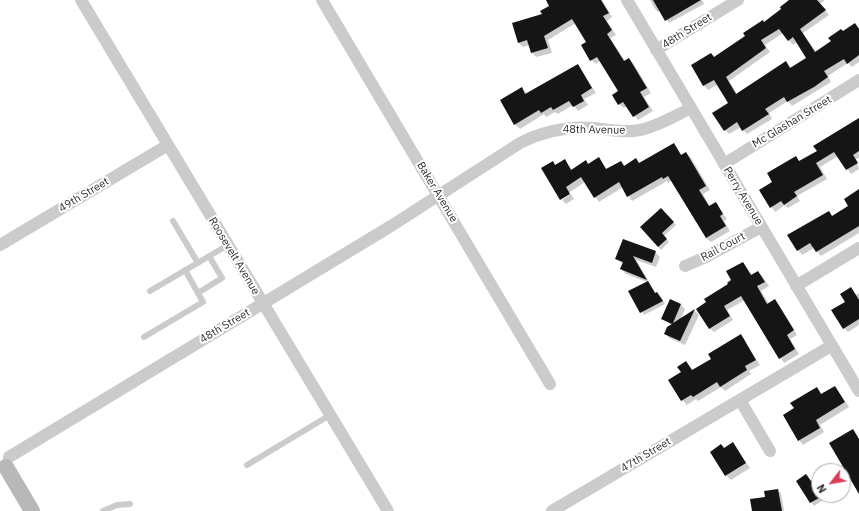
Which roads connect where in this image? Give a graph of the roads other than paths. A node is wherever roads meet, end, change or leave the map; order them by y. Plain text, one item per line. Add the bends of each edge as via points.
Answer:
1 (81, 0) edge
2 (322, 0) edge
3 (627, 0) edge
4 (738, 0) edge
5 (656, 50) junction
6 (859, 80) edge
7 (691, 108) junction
8 (168, 145) junction
9 (724, 164) junction
10 (439, 194) junction
11 (173, 221) dead end
12 (761, 227) junction
13 (0, 245) edge
14 (228, 245) junction
15 (859, 248) edge
16 (209, 256) junction
17 (198, 263) junction
18 (685, 266) dead end
19 (185, 270) junction
20 (796, 286) junction
21 (150, 291) dead end
22 (198, 293) junction
23 (263, 303) junction
24 (144, 337) dead end
25 (831, 346) junction
26 (550, 384) dead end
27 (859, 391) edge
28 (740, 400) junction
29 (330, 415) junction
30 (770, 451) dead end
31 (4, 461) edge
32 (247, 465) dead end
33 (130, 504) dead end
34 (32, 511) edge
35 (103, 511) edge
36 (388, 511) edge
37 (552, 511) edge

1 - 8 street, Roosevelt Avenue
2 - 10 street, Baker Avenue
3 - 5 street, Perry Avenue
4 - 5 street, 48th Street
5 - 7 street, Perry Avenue
6 - 9 street, Mc Glashan Street
7 - 9 street, Perry Avenue
7 - 10 street, 48th Avenue via 640,130 570,128 536,135
8 - 13 street, 49th Street
8 - 14 street, Roosevelt Avenue
9 - 12 street, Perry Avenue
10 - 23 street, 48th Street
10 - 26 street, Baker Avenue
11 - 17 lane
12 - 18 street, Rail Court
12 - 20 street, Perry Avenue
14 - 16 lane
14 - 23 street, Roosevelt Avenue
15 - 20 street
16 - 17 lane
16 - 22 lane via 222,278
17 - 19 lane
19 - 21 lane
19 - 22 lane
20 - 25 street, Perry Avenue
22 - 24 lane via 203,302
23 - 29 street, Roosevelt Avenue
23 - 31 street, 48th Street
25 - 27 street, Perry Avenue
25 - 28 street, 47th Street
28 - 30 street
28 - 37 street, 47th Street
29 - 32 lane
29 - 36 street, Roosevelt Avenue
31 - 34 street
33 - 35 lane via 117,505

